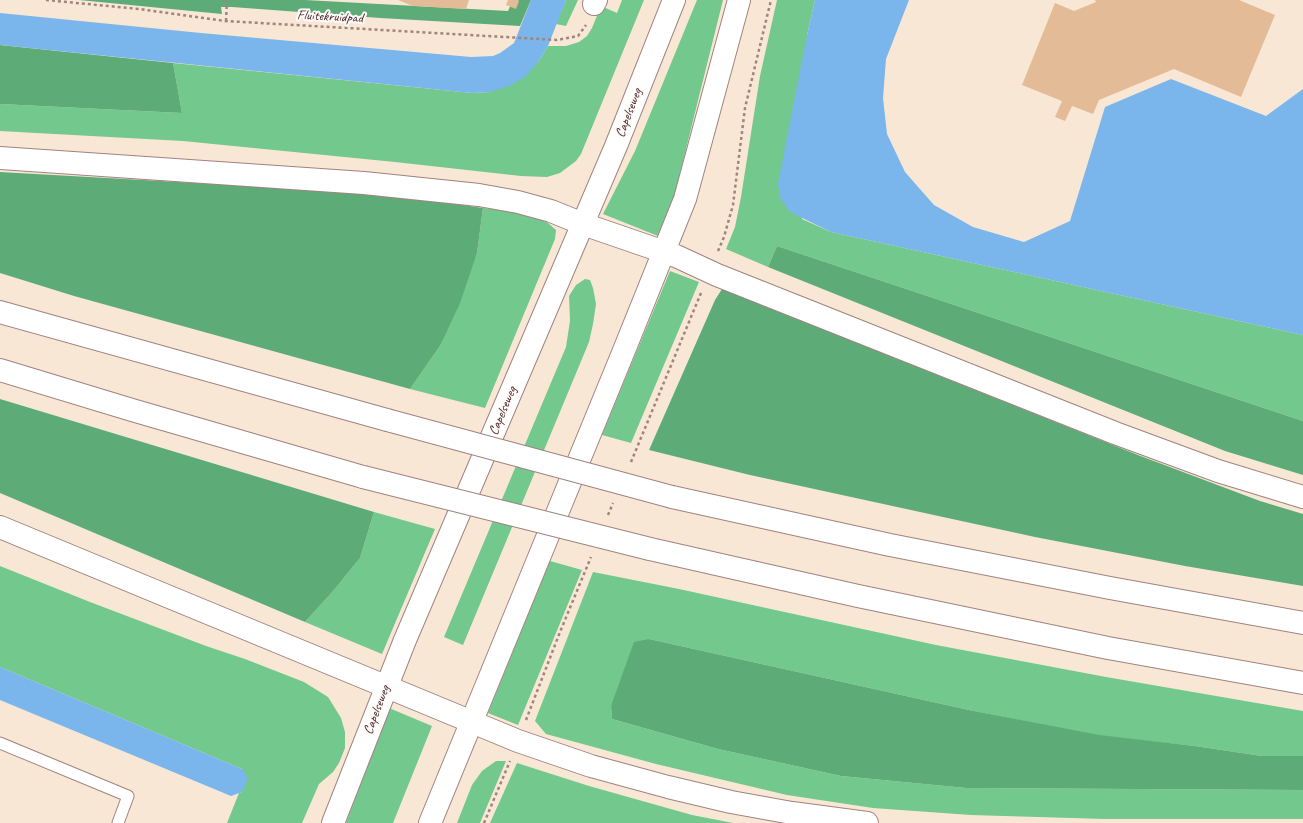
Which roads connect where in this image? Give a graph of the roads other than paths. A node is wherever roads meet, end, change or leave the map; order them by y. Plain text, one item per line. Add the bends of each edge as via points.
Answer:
1 (674, 0) edge
2 (739, 0) edge
3 (0, 158) edge
4 (583, 224) junction
5 (664, 252) junction
6 (0, 312) edge
7 (0, 370) edge
8 (1303, 497) edge
9 (0, 527) edge
10 (1303, 622) edge
11 (1303, 683) edge
12 (386, 686) junction
13 (472, 723) junction
14 (0, 743) edge
15 (118, 823) edge
16 (333, 823) edge
17 (430, 823) edge
18 (867, 823) edge

1 - 4 main road, Capelseweg
2 - 5 main road via 685,199
3 - 4 main road via 364,183 471,194 518,202 551,211
4 - 5 main road
4 - 12 main road, Capelseweg
5 - 8 main road via 1123,435 1218,471
5 - 13 main road
6 - 10 main road, bridge via 672,497 890,545
7 - 11 main road, bridge via 363,477 650,549 1108,648
9 - 12 main road
12 - 13 main road
12 - 16 main road, Capelseweg
13 - 17 main road
13 - 18 main road via 584,763 668,787 731,802
14 - 15 lane via 128,796

